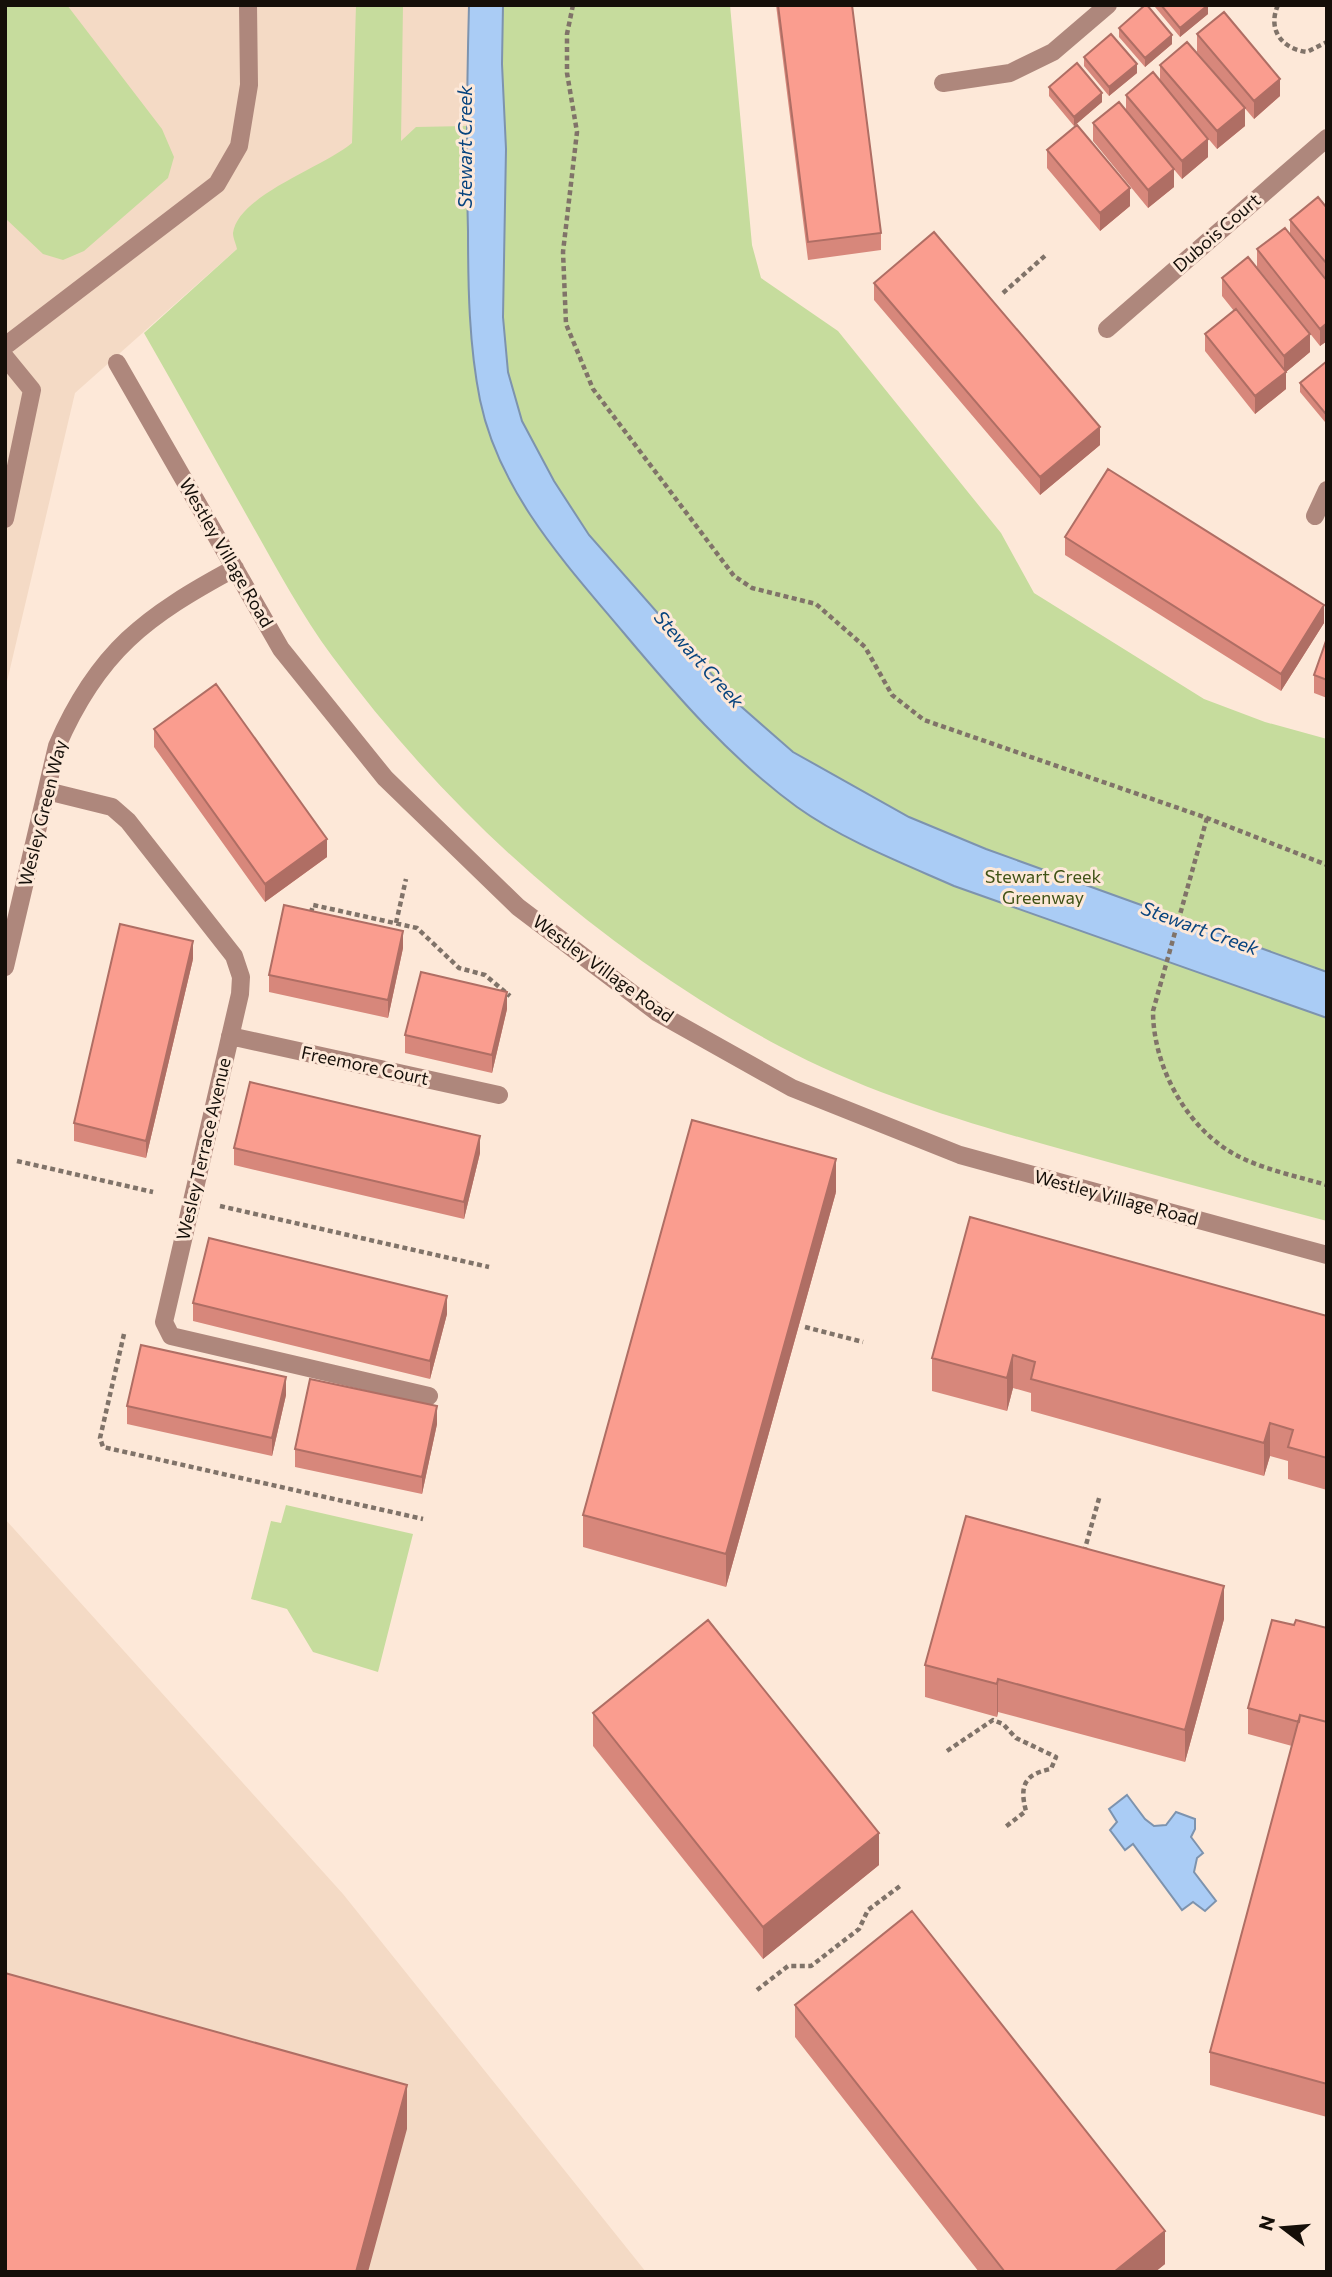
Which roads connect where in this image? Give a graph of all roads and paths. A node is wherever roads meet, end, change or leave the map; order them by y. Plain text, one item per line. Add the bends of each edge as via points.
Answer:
1 (248, 5) edge
2 (573, 5) edge
3 (1108, 5) edge
4 (1277, 6) edge
5 (1327, 42) edge
6 (943, 83) dead end
7 (1327, 138) edge
8 (1047, 254) dead end
9 (1003, 293) dead end
10 (1107, 329) dead end
11 (5, 346) edge
12 (5, 358) edge
13 (117, 363) dead end
14 (1327, 490) edge
15 (1315, 516) dead end
16 (5, 519) edge
17 (234, 568) junction
18 (47, 791) junction
19 (1208, 818) junction
20 (1327, 865) edge
21 (406, 879) dead end
22 (299, 915) edge
23 (396, 923) junction
24 (5, 967) edge
25 (510, 996) dead end
26 (230, 1036) junction
27 (499, 1096) dead end
28 (17, 1161) dead end
29 (1327, 1185) edge
30 (153, 1192) dead end
31 (208, 1204) dead end
32 (1327, 1255) edge
33 (489, 1268) dead end
34 (805, 1327) dead end
35 (124, 1335) dead end
36 (863, 1342) dead end
37 (429, 1396) dead end
38 (1100, 1495) dead end
39 (423, 1519) dead end
40 (1082, 1560) edge
41 (947, 1751) dead end
42 (1004, 1828) dead end
43 (900, 1886) dead end
44 (757, 1990) dead end

1 - 11 street via 249,85 239,145 218,184
2 - 19 path via 567,73 577,132 563,252 566,324 593,389 734,576 752,589 816,604 865,647 892,695 924,720
3 - 6 street via 1053,52 1010,73
4 - 5 path via 1275,30 1287,47 1307,52
7 - 10 street, Dubois Court
8 - 9 path
12 - 16 street via 32,390
13 - 17 street, Westley Village Road
14 - 15 street
17 - 18 street, Wesley Green Way via 183,596 114,649 71,712 57,746
17 - 32 street, Westley Village Road via 281,649 385,778 518,906 658,1013 792,1088 960,1155
18 - 24 street, Wesley Green Way
18 - 26 street, Wesley Terrace Avenue via 112,807 128,821 234,956 240,986
19 - 20 path
19 - 29 path via 1153,1011 1153,1036 1175,1093 1210,1139 1244,1159
21 - 23 path
22 - 23 path via 310,918 313,905
23 - 25 path via 417,928 459,968 485,975
26 - 27 street, Freemore Court
26 - 37 street, Wesley Terrace Avenue via 164,1322 166,1330 171,1336
28 - 30 path
31 - 33 path
34 - 36 path
35 - 39 path via 100,1438 103,1447
38 - 40 path
41 - 42 path via 993,1720 1016,1738 1056,1756 1051,1769 1026,1781 1021,1793 1026,1811
43 - 44 path via 869,1910 859,1929 811,1966 788,1966

